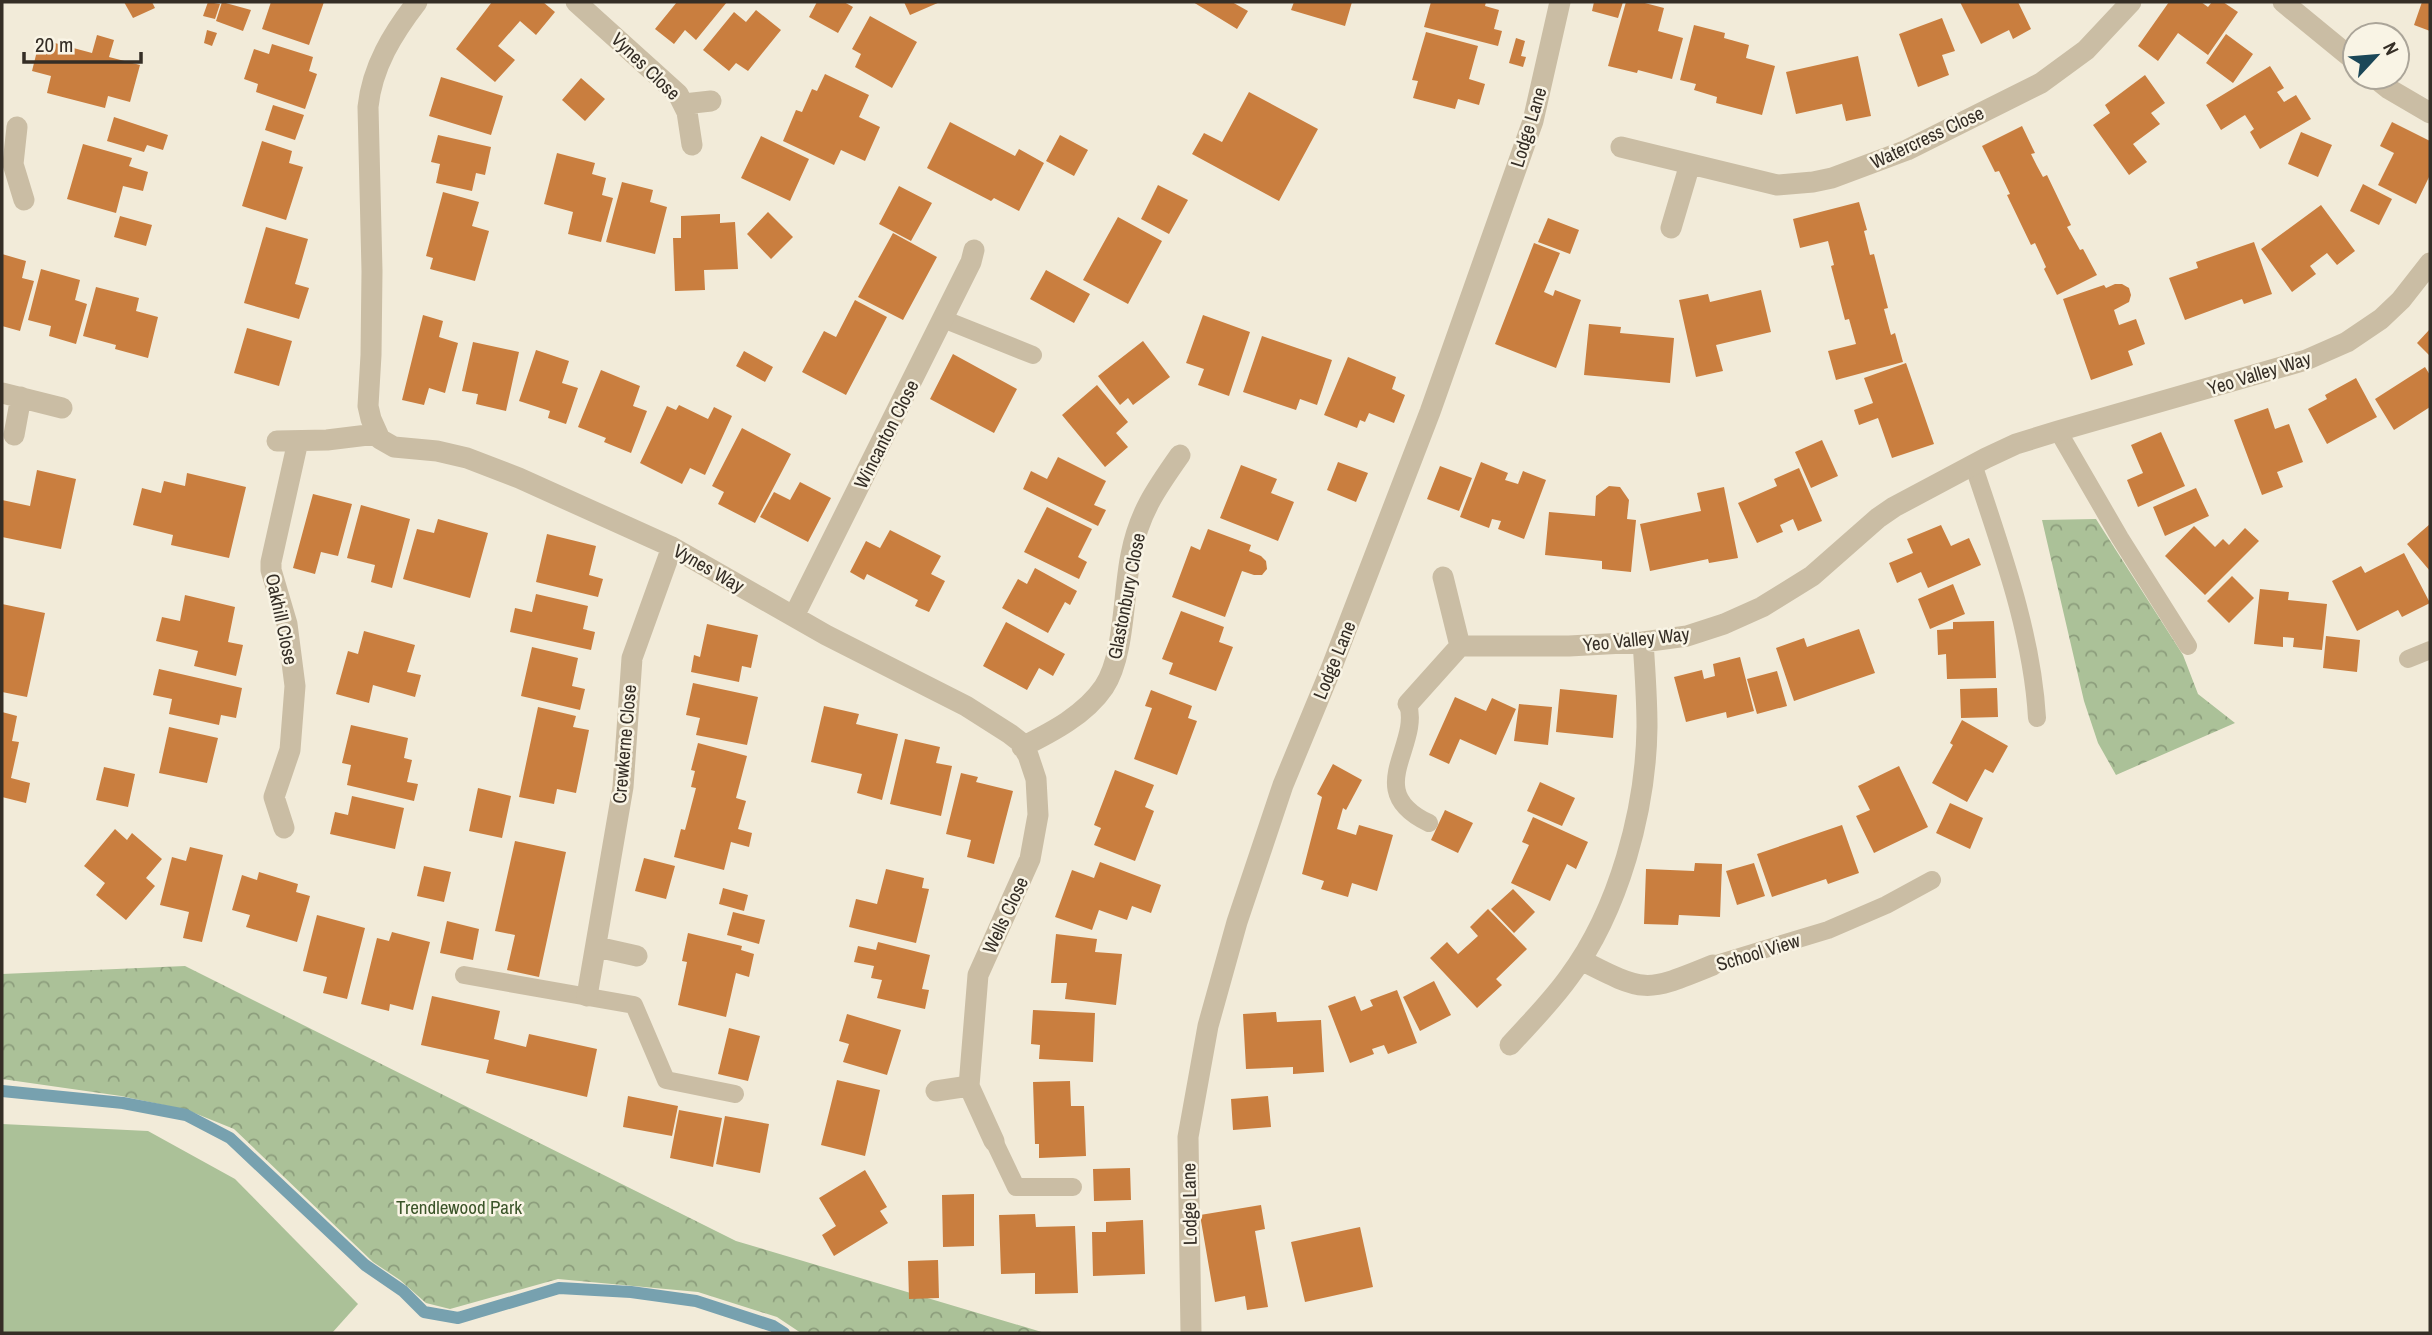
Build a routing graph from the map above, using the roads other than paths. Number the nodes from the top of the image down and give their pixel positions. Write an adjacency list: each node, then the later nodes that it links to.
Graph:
1 (417, 2): 25 (street)
2 (576, 2): 9 (street, Vynes Close)
3 (1560, 2): 55 (street, Lodge Lane)
4 (2131, 2): 14 (street, Watercress Close)
5 (2283, 2): 6 (street)
6 (2341, 50)
7 (2394, 91): 10 (street)
8 (711, 101): 9 (street, Vynes Close)
9 (684, 104): 12 (street, Vynes Close)
10 (2430, 113)
11 (17, 127): 15 (street)
12 (692, 145)
13 (1621, 147): 14 (street, Watercress Close)
14 (1690, 164): 17 (street)
15 (7, 166): 16 (street)
16 (24, 200)
17 (1671, 228)
18 (974, 250): 20 (street, Wincanton Close)
19 (2430, 263): 24 (street, Yeo Valley Way)
20 (943, 319): 21 (lane); 31 (street, Wincanton Close)
21 (1033, 355)
22 (11, 395): 23 (street); 26 (street)
23 (62, 408)
24 (2058, 431): 28 (street, Yeo Valley Way); 34 (lane)
25 (376, 433): 29 (street, Vynes Way); 41 (street, Oakhill Close)
26 (14, 435)
27 (1180, 455): 39 (street, Glastonbury Close)
28 (1973, 464): 32 (street, Yeo Valley Way); 38 (lane)
29 (673, 547): 31 (street, Vynes Way); 43 (street, Crewkerne Close)
30 (1443, 578): 33 (street)
31 (794, 616): 39 (street, Vynes Way)
32 (1643, 642): 33 (street, Yeo Valley Way); 45 (street)
33 (1460, 646): 37 (street)
34 (2188, 646)
35 (2430, 650): 36 (lane)
36 (2408, 659)
37 (1408, 704): 40 (lane)
38 (2037, 718)
39 (1022, 747): 50 (street, Wells Close)
40 (1429, 823)
41 (284, 828)
42 (1932, 880): 46 (lane, School View)
43 (597, 947): 44 (street); 48 (street, Crewkerne Close)
44 (637, 956)
45 (1581, 960): 46 (street, School View); 49 (street)
46 (1713, 965)
47 (464, 975): 48 (lane)
48 (587, 996): 52 (lane)
49 (1510, 1045)
50 (969, 1086): 51 (street); 53 (street, Wells Close)
51 (936, 1091)
52 (735, 1094)
53 (994, 1140): 54 (lane)
54 (1073, 1187)
55 (1191, 1333)

